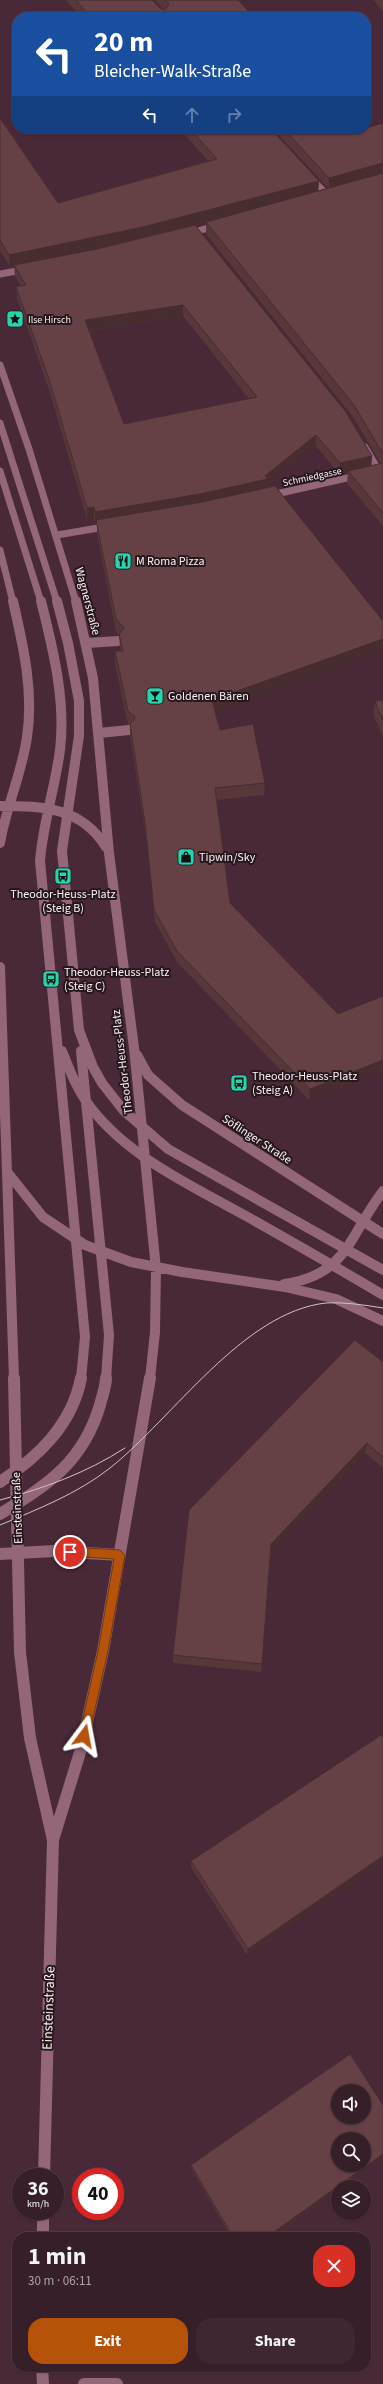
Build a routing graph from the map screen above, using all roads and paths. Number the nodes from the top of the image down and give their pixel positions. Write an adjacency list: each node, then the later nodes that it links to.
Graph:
1 (302, 168): 3 (street)
2 (334, 193): 3 (street)
3 (327, 195): 4 (street)
4 (319, 197)
5 (227, 223): 6 (street)
6 (181, 235)
7 (37, 268): 8 (street)
8 (0, 274)
9 (0, 365): 16 (street, Wagnerstraße)
10 (0, 423): 24 (street)
11 (360, 439): 12 (street)
12 (381, 471): 14 (street, Schmiedgasse)
13 (0, 472): 23 (street)
14 (255, 498)
15 (118, 525): 16 (street)
16 (57, 535): 19 (street, Wagnerstraße)
17 (0, 550): 22 (street)
18 (118, 641): 19 (street)
19 (87, 644): 21 (street, Wagnerstraße)
20 (129, 730): 21 (street)
21 (99, 733): 26 (street, Wagnerstraße)
22 (4, 806): 23 (street); 25 (street)
23 (47, 808): 24 (street); 29 (street)
24 (66, 813): 26 (street); 30 (street)
25 (0, 843)
26 (109, 853): 31 (street, Theodor-Heuss-Platz)
27 (0, 967): 28 (street)
28 (1, 990): 35 (street)
29 (55, 1022): 32 (street); 39 (street)
30 (80, 1030): 32 (street); 33 (street)
31 (134, 1048): 33 (street, Theodor-Heuss-Platz); 37 (street, Söflinger Straße)
32 (86, 1101): 34 (street); 41 (street)
33 (142, 1130): 34 (street, Theodor-Heuss-Platz); 40 (street)
34 (146, 1158): 42 (street); 43 (street, Theodor-Heuss-Platz)
35 (5, 1166): 39 (street); 48 (street, Einsteinstraße)
36 (383, 1190): 37 (street)
37 (363, 1221): 38 (street, Söflinger Straße); 40 (street)
38 (383, 1234)
39 (76, 1240): 41 (street); 48 (street)
40 (347, 1250): 42 (street); 44 (street)
41 (101, 1252): 43 (street); 50 (street)
42 (333, 1266): 45 (street); 46 (street)
43 (156, 1269): 45 (street); 54 (street, Einsteinstraße)
44 (383, 1270)
45 (276, 1284): 47 (street)
46 (383, 1295)
47 (381, 1318)
48 (16, 1473): 49 (street); 50 (street, Einsteinstraße)
49 (0, 1482)
50 (17, 1504): 51 (street); 52 (street, Einsteinstraße)
51 (0, 1514)
52 (19, 1552): 53 (street); 54 (street); 55 (street, Einsteinstraße)
53 (0, 1554)
54 (120, 1555): 55 (street, Einsteinstraße)
55 (53, 1840): 56 (street, Einsteinstraße)
56 (44, 2168)
57 (43, 2220): 58 (street)
58 (43, 2232)
59 (42, 2372): 60 (street)
60 (42, 2384)
61 (84, 2384): 62 (street)
62 (118, 2384)

